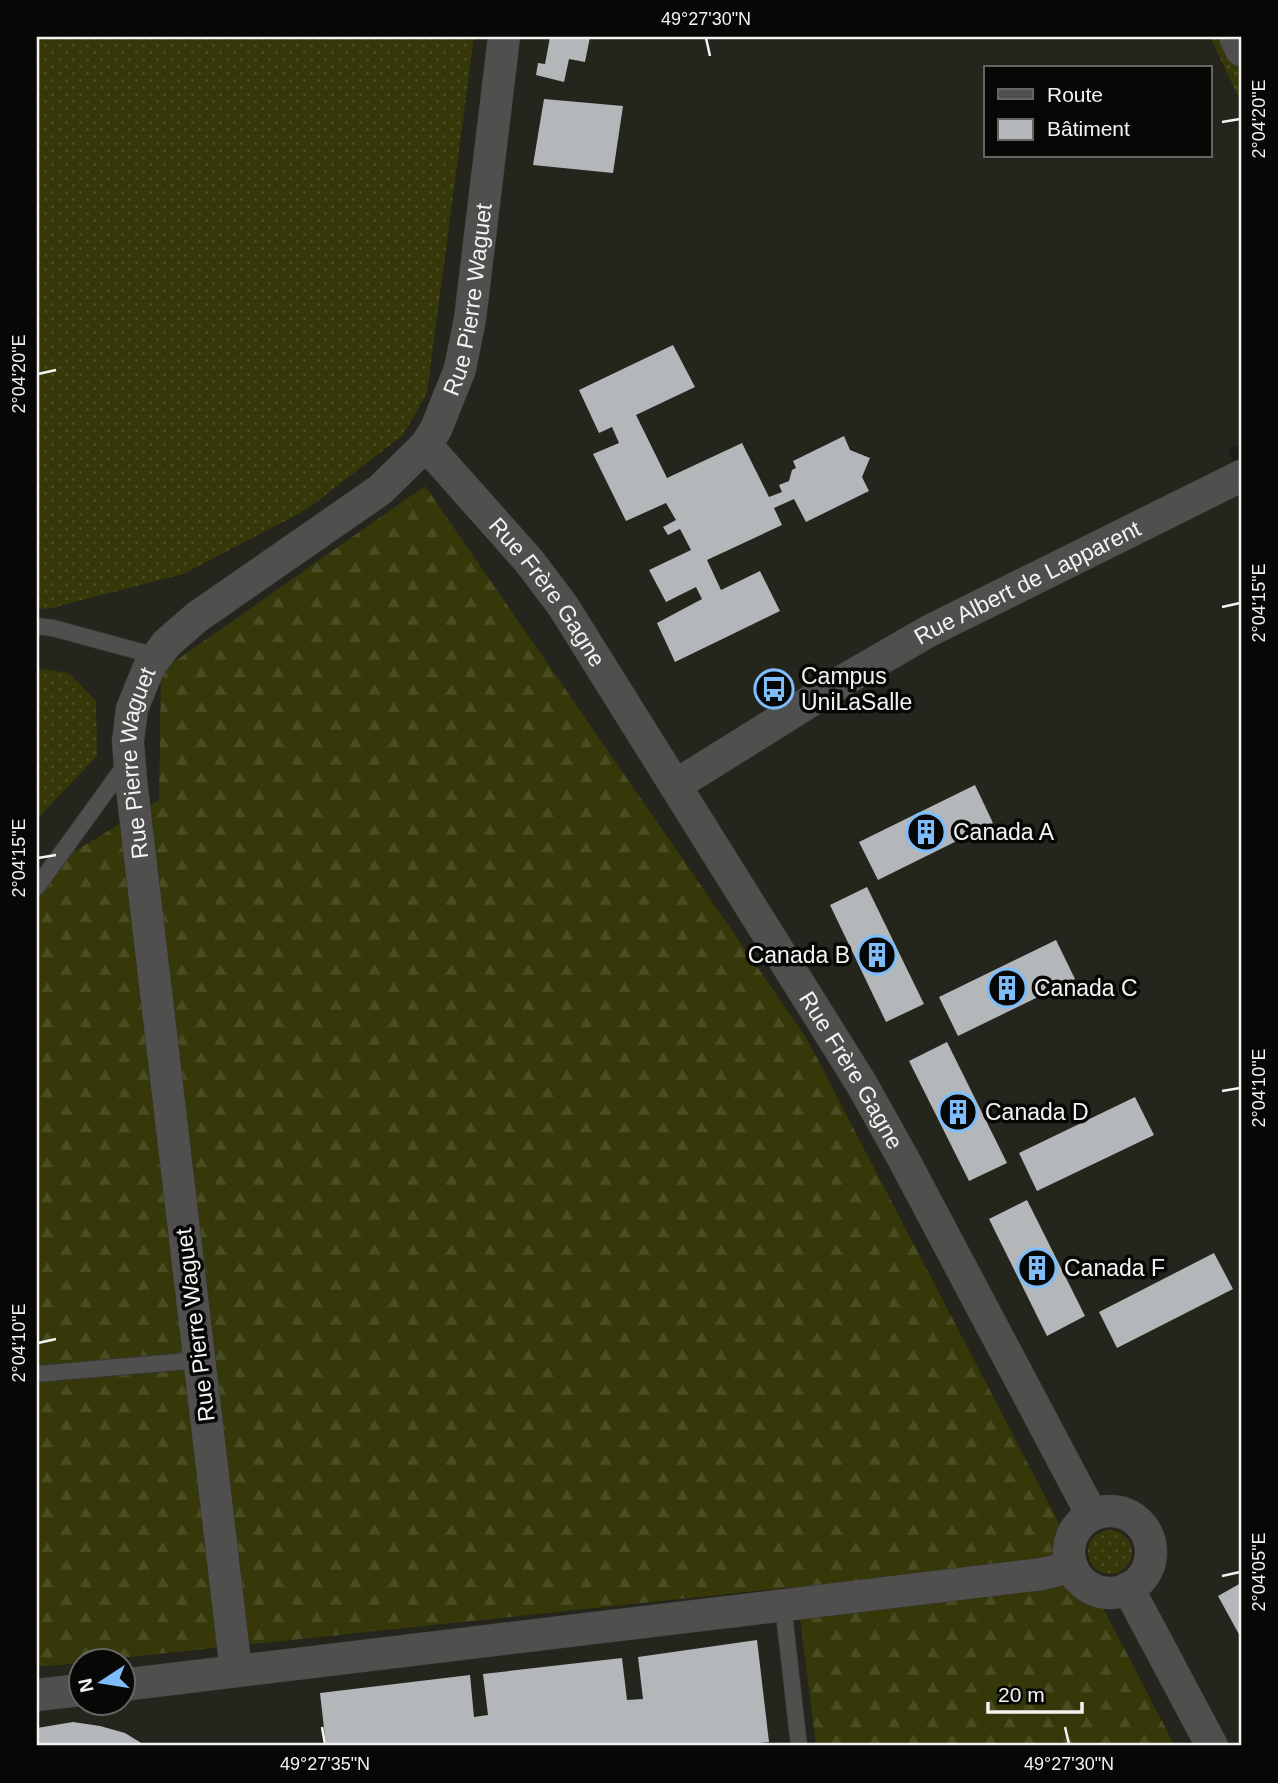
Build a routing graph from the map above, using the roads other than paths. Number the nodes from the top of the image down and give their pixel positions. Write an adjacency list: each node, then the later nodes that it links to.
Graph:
1 (504, 37): 4 (street, Rue Pierre Waguet)
2 (1235, 37): 3 (street)
3 (1241, 50)
4 (426, 445): 7 (street, Rue Pierre Waguet); 9 (street, Rue Frère Gagne)
5 (1241, 476): 9 (street, Rue Albert de Lapparent)
6 (37, 626): 7 (lane)
7 (156, 656): 8 (street, Rue Pierre Waguet)
8 (129, 759): 10 (lane); 11 (street, Rue Pierre Waguet)
9 (676, 785): 13 (street, Rue Frère Gagne)
10 (37, 887)
11 (199, 1360): 12 (lane); 17 (street, Rue Pierre Waguet)
12 (37, 1374)
13 (1092, 1515): 14 (street); 15 (street)
14 (1072, 1567): 15 (street); 16 (street)
15 (1128, 1588): 22 (street)
16 (783, 1605): 17 (street); 21 (lane)
17 (236, 1671): 18 (street)
18 (136, 1683)
19 (66, 1692): 20 (street)
20 (37, 1695)
21 (799, 1746)
22 (1212, 1746)

